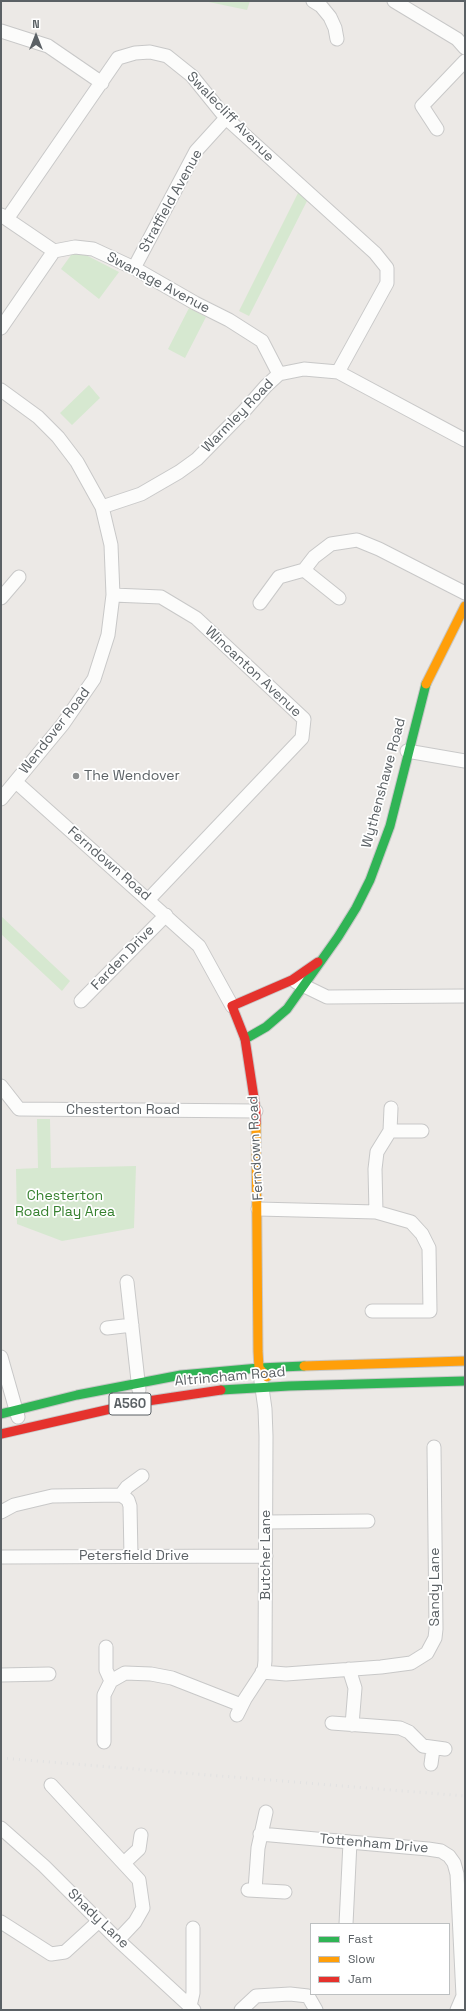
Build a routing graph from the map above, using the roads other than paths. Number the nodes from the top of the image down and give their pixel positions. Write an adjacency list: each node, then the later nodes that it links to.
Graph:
1 (320, 3): 4 (street)
2 (402, 3): 5 (street)
3 (1, 31): 7 (street)
4 (337, 39)
5 (465, 48)
6 (465, 61): 9 (street)
7 (102, 83): 8 (street, Swalecliff Avenue); 10 (street, Swalecliff Avenue)
8 (226, 118): 12 (street, Stratfield Avenue); 14 (street, Swalecliff Avenue)
9 (437, 129)
10 (4, 217): 11 (street)
11 (54, 251): 12 (street, Swanage Avenue); 13 (street)
12 (134, 268): 15 (street, Swanage Avenue)
13 (1, 328)
14 (338, 372): 15 (street, Warmley Road); 17 (street, Warmley Road)
15 (279, 374): 18 (street, Warmley Road)
16 (1, 390): 18 (street, Wendover Road)
17 (465, 440)
18 (102, 507): 22 (street, Wendover Road)
19 (304, 570): 21 (street); 24 (street); 25 (street)
20 (19, 577): 23 (street)
21 (465, 593)
22 (113, 595): 29 (street, Wendover Road); 31 (street, Wincanton Avenue)
23 (1, 598)
24 (339, 598)
25 (260, 603)
26 (465, 606): 27 (main road, Wythenshawe Road)
27 (407, 751): 28 (street); 33 (main road, Wythenshawe Road)
28 (465, 761)
29 (16, 782): 30 (street, Wendover Road); 31 (street, Ferndown Road)
30 (1, 799)
31 (149, 899): 32 (street, Ferndown Road)
32 (166, 915): 36 (street, Farden Drive); 37 (street, Ferndown Road)
33 (318, 962): 34 (main road, Wythenshawe Road); 34 (main road, Wythenshawe Road)
34 (297, 983): 35 (street); 37 (main road, Wythenshawe Road); 38 (main road, Wythenshawe Road)
35 (465, 996)
36 (81, 1001)
37 (232, 1006): 38 (main road, Ferndown Road)
38 (245, 1038): 41 (main road, Ferndown Road)
39 (1, 1086): 41 (street, Chesterton Road)
40 (391, 1108): 42 (street)
41 (256, 1110): 44 (main road, Ferndown Road)
42 (390, 1131): 43 (street); 45 (street)
43 (422, 1131)
44 (258, 1208): 45 (street); 52 (main road, Ferndown Road)
45 (376, 1212): 47 (street)
46 (127, 1282): 48 (street)
47 (372, 1311)
48 (132, 1325): 49 (street); 54 (street)
49 (107, 1328)
50 (1, 1357): 58 (street)
51 (465, 1361): 52 (main road, Altrincham Road / A560)
52 (259, 1368): 54 (main road, Altrincham Road / A560); 55 (main road); 56 (street, Butcher Lane)
53 (465, 1381): 55 (main road, Altrincham Road / A560)
54 (137, 1382): 57 (street); 58 (main road, Altrincham Road / A560)
55 (349, 1384): 56 (main road, Altrincham Road / A560)
56 (261, 1387): 57 (main road, Altrincham Road / A560); 67 (street, Butcher Lane)
57 (141, 1402): 60 (main road, Altrincham Road / A560)
58 (16, 1410): 59 (main road, Altrincham Road / A560); 60 (street)
59 (1, 1414)
60 (22, 1429): 61 (main road, Altrincham Road / A560)
61 (1, 1434)
62 (434, 1446): 72 (street, Sandy Lane)
63 (142, 1476): 64 (street)
64 (121, 1495): 65 (street); 68 (street)
65 (1, 1512)
66 (368, 1521): 67 (street)
67 (267, 1522): 69 (street, Butcher Lane)
68 (131, 1556): 69 (street, Petersfield Drive); 70 (street, Petersfield Drive)
69 (266, 1556): 73 (street, Butcher Lane)
70 (1, 1557)
71 (106, 1647): 76 (street)
72 (349, 1669): 73 (street, Sandy Lane); 78 (street)
73 (262, 1672): 76 (street, Butcher Lane)
74 (50, 1674): 75 (street)
75 (1, 1675)
76 (111, 1681): 79 (street)
77 (332, 1723): 78 (street)
78 (352, 1725): 80 (street)
79 (103, 1742)
80 (431, 1764)
81 (51, 1785): 87 (street)
82 (266, 1812): 84 (street)
83 (1, 1828): 89 (street, Shady Lane)
84 (260, 1834): 86 (street, Tottenham Drive); 88 (street)
85 (140, 1835): 87 (street)
86 (350, 1842): 91 (street); 98 (street, Tottenham Drive)
87 (124, 1863): 93 (street)
88 (285, 1892)
89 (98, 1921): 90 (street); 93 (street, Shady Lane)
90 (1, 1922)
91 (346, 1923)
92 (193, 1928): 95 (street)
93 (118, 1940): 95 (street, Shady Lane)
94 (309, 1994): 96 (street); 97 (street)
95 (192, 2008)
96 (241, 2010)
97 (316, 2010)
98 (457, 2010)

